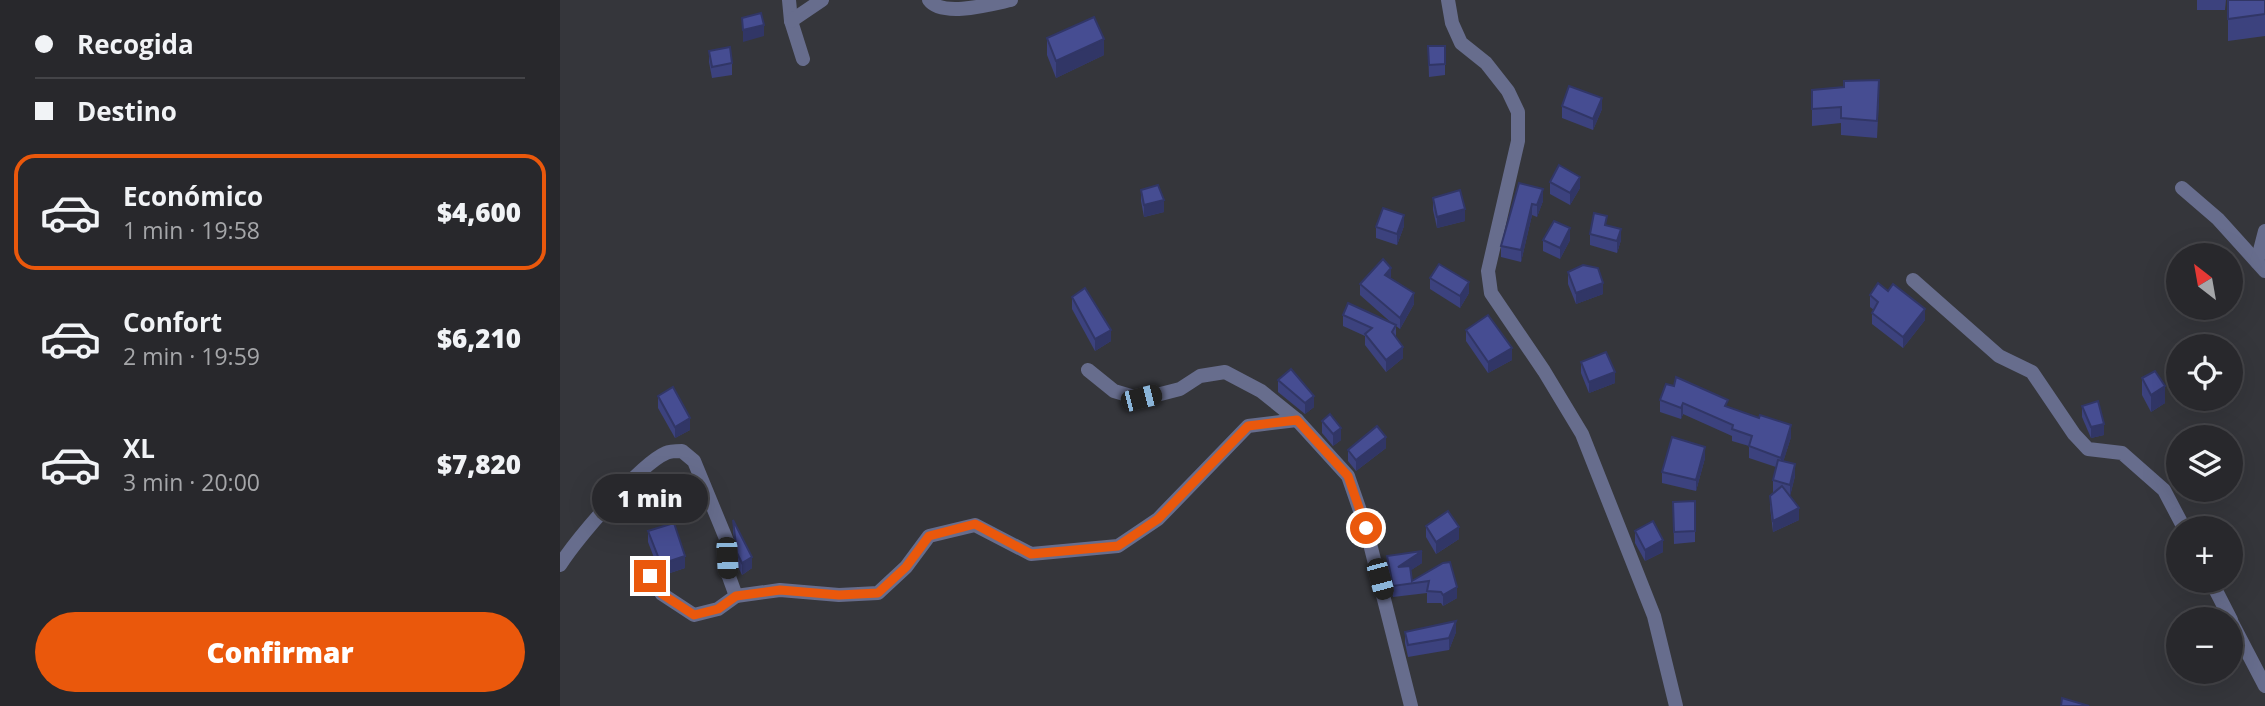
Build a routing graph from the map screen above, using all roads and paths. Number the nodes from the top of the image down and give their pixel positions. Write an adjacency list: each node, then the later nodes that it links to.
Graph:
1 (789, 0): 6 (street)
2 (821, 0): 6 (street)
3 (929, 0): 4 (street)
4 (1012, 0)
5 (1448, 0): 21 (street)
6 (791, 21): 7 (street)
7 (803, 59)
8 (2182, 188): 10 (street)
9 (2265, 230): 10 (street)
10 (2261, 267)
11 (1913, 280): 14 (street)
12 (1088, 370): 13 (street)
13 (1297, 420): 17 (street); 20 (street)
14 (2178, 516)
15 (560, 565): 17 (street)
16 (650, 576): 17 (street)
17 (736, 596)
18 (2243, 643): 19 (street)
19 (2265, 686)
20 (1411, 706)
21 (1676, 706)

